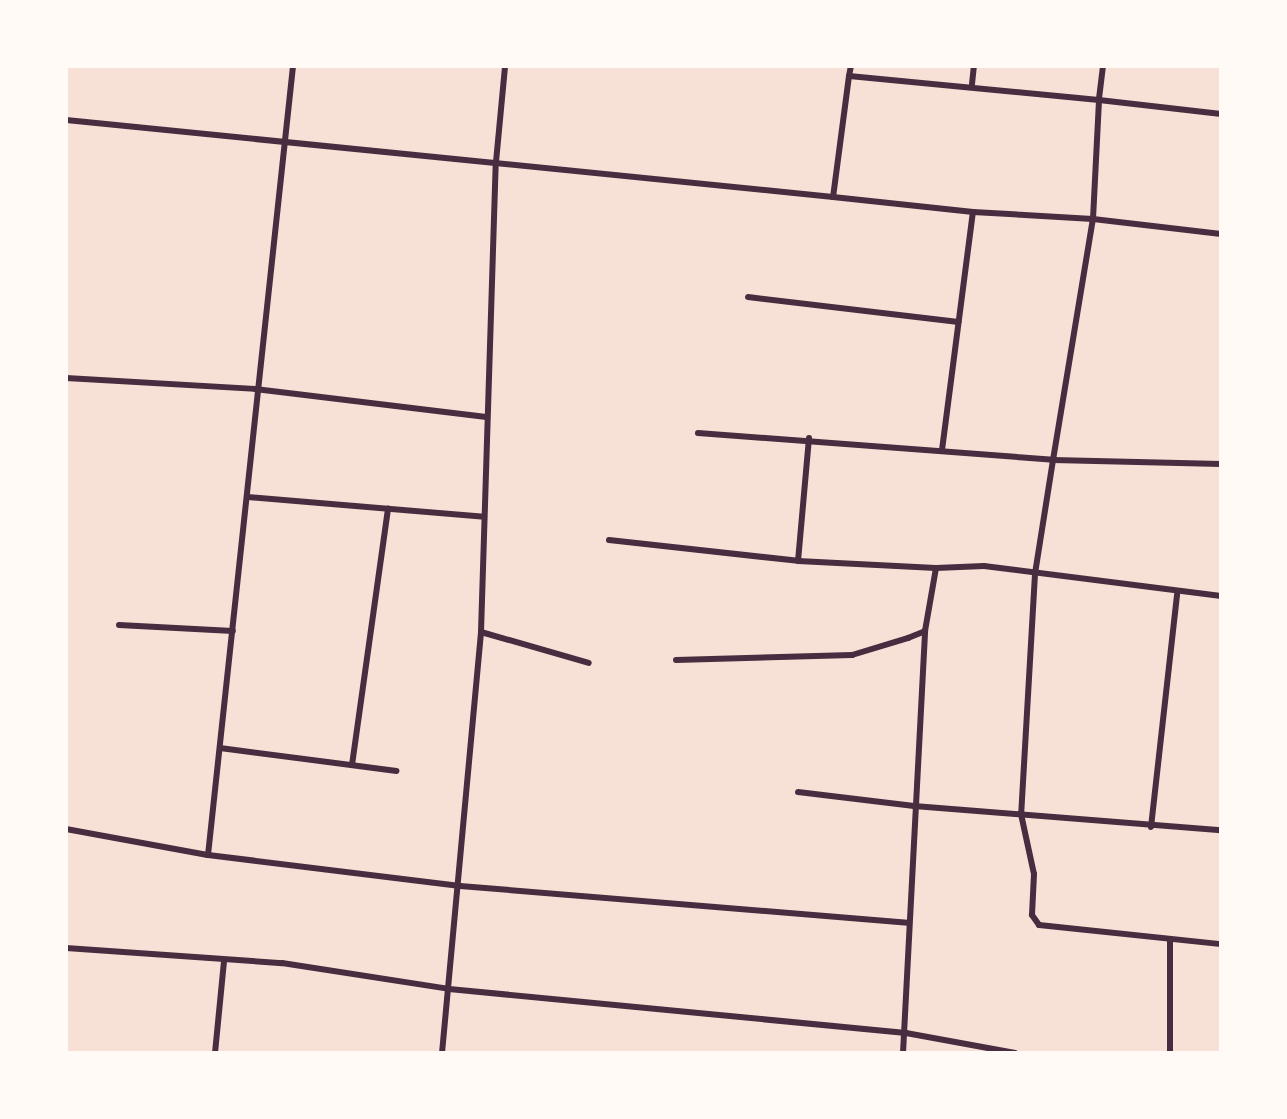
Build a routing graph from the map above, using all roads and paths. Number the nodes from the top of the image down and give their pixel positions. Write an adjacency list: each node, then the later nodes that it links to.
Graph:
1 (293, 66): 11 (street)
2 (505, 66): 12 (street)
3 (850, 66): 6 (street)
4 (974, 66): 7 (street)
5 (1102, 66): 8 (street)
6 (849, 76): 7 (street); 13 (street)
7 (972, 84): 8 (street)
8 (1098, 100): 9 (street); 15 (street)
9 (1221, 114)
10 (66, 120): 11 (street)
11 (288, 144): 12 (street); 20 (street)
12 (496, 162): 13 (street); 21 (street)
13 (833, 197): 14 (street)
14 (973, 212): 15 (street); 18 (street)
15 (1093, 219): 16 (street); 25 (street)
16 (1221, 234)
17 (748, 297): 18 (street)
18 (959, 322): 24 (street)
19 (66, 378): 20 (street)
20 (255, 389): 21 (street); 27 (street)
21 (486, 417): 29 (street)
22 (698, 433): 23 (street)
23 (809, 438): 24 (street); 31 (street)
24 (942, 450): 25 (street)
25 (1053, 460): 26 (street); 33 (street)
26 (1221, 464)
27 (248, 497): 28 (street); 37 (street)
28 (388, 509): 29 (street); 43 (street)
29 (484, 517): 39 (street)
30 (609, 540): 31 (street)
31 (798, 561): 32 (street)
32 (936, 568): 33 (street); 38 (street)
33 (1035, 574): 34 (street); 47 (street)
34 (1177, 594): 35 (street); 48 (street)
35 (1221, 596)
36 (119, 625): 37 (street)
37 (233, 631): 42 (street)
38 (926, 631): 40 (street); 46 (street)
39 (481, 632): 41 (street); 52 (street)
40 (676, 660)
41 (589, 663)
42 (220, 748): 43 (street); 51 (street)
43 (352, 765): 44 (street)
44 (397, 771)
45 (798, 792): 46 (street)
46 (914, 806): 47 (street); 53 (street)
47 (1021, 814): 48 (street); 54 (street)
48 (1150, 827): 50 (street)
49 (66, 830): 51 (street)
50 (1221, 830)
51 (208, 855): 52 (street)
52 (459, 886): 53 (street); 58 (street)
53 (907, 923): 59 (street)
54 (1170, 942): 55 (street); 64 (street)
55 (1221, 944)
56 (66, 948): 57 (street)
57 (224, 962): 58 (street); 60 (street)
58 (449, 989): 59 (street); 61 (street)
59 (906, 1033): 62 (street); 63 (street)
60 (215, 1053)
61 (442, 1053)
62 (903, 1053)
63 (1015, 1053)
64 (1170, 1053)

